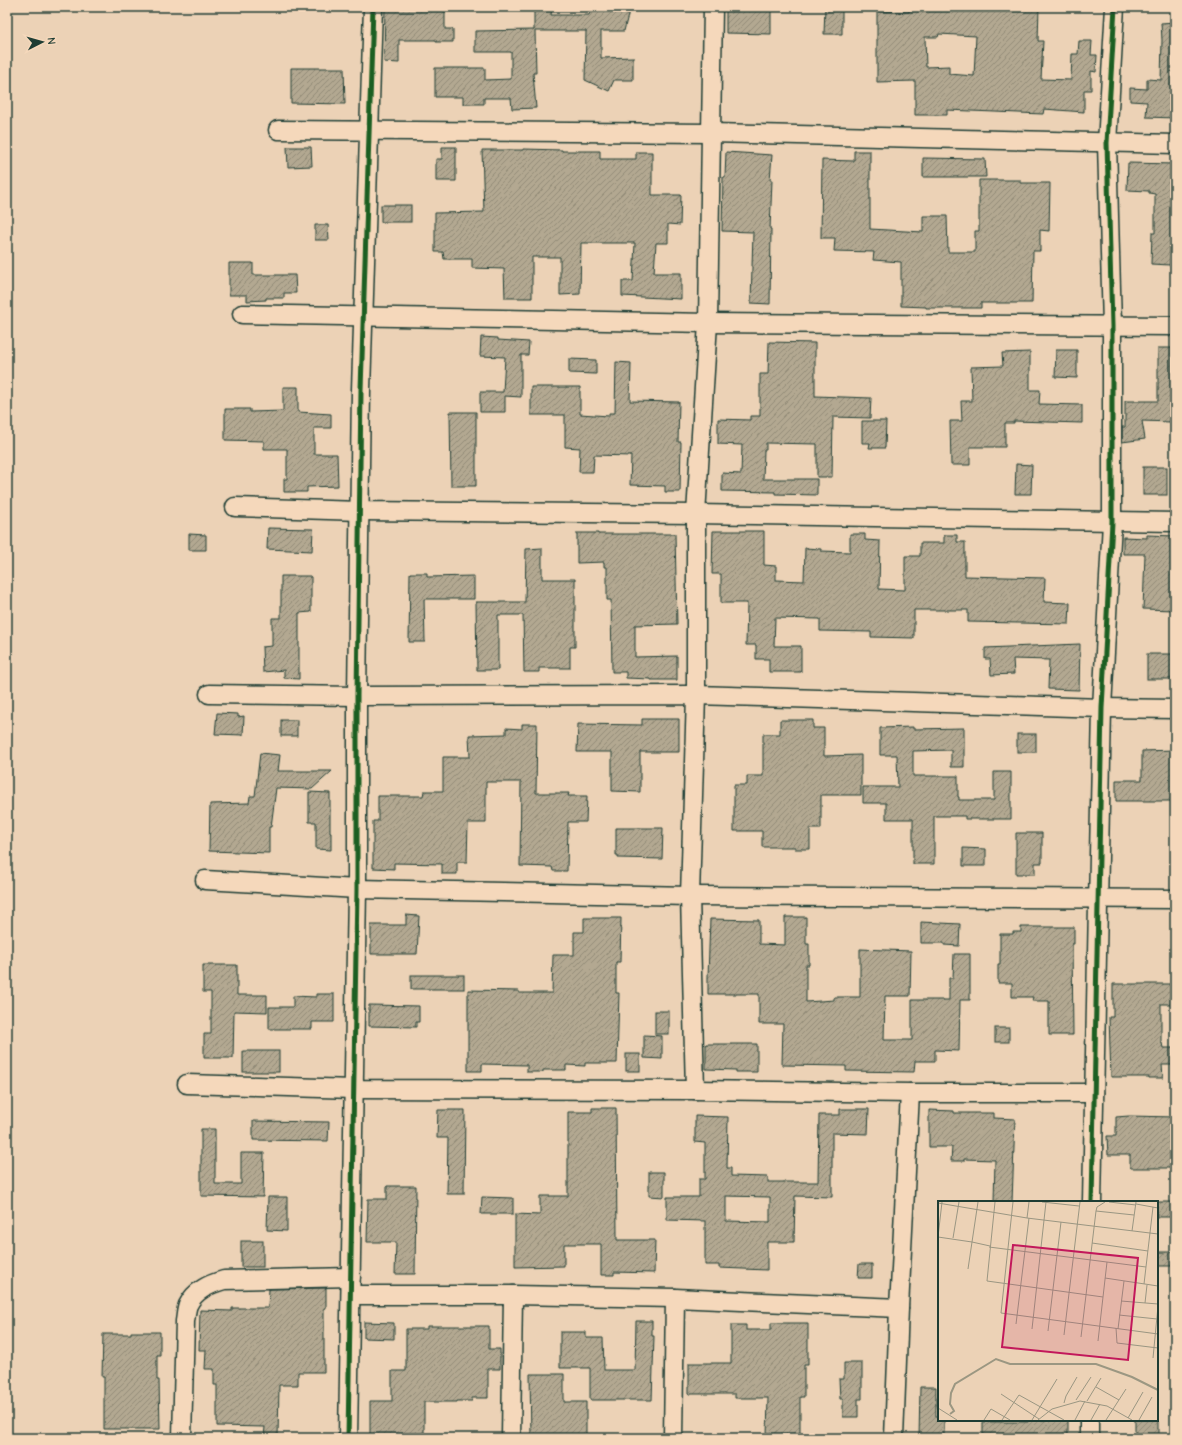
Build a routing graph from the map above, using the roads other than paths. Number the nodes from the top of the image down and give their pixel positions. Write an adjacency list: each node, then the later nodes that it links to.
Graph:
1 (373, 7): 5 (street)
2 (713, 7): 6 (street)
3 (1115, 7): 7 (street)
4 (278, 130): 5 (street)
5 (370, 131): 6 (street); 10 (street)
6 (711, 133): 7 (street); 11 (street)
7 (1107, 143): 8 (street); 12 (street)
8 (1175, 144)
9 (242, 314): 10 (street)
10 (364, 316): 11 (street); 15 (street)
11 (708, 323): 12 (street); 16 (street)
12 (1112, 326): 13 (street); 17 (street)
13 (1175, 326)
14 (235, 507): 15 (street)
15 (360, 511): 16 (street); 21 (street)
16 (696, 514): 17 (street); 20 (street)
17 (1112, 522): 18 (street); 22 (street)
18 (1175, 522)
19 (209, 694): 21 (street)
20 (696, 695): 21 (street); 22 (street); 26 (street)
21 (357, 696): 25 (street)
22 (1102, 708): 23 (street); 27 (street)
23 (1175, 709)
24 (205, 880): 25 (street)
25 (357, 889): 26 (street); 30 (street)
26 (690, 896): 27 (street); 31 (street)
27 (1099, 899): 28 (street); 33 (street)
28 (1175, 899)
29 (187, 1084): 30 (street)
30 (353, 1090): 31 (street); 35 (street)
31 (695, 1090): 32 (street)
32 (910, 1093): 33 (street); 38 (street)
33 (1094, 1093): 34 (street)
34 (1092, 1201)
35 (351, 1286): 36 (street); 40 (street); 41 (street)
36 (513, 1295): 37 (street); 42 (street)
37 (675, 1298): 38 (street); 43 (street)
38 (899, 1308): 44 (street)
39 (1089, 1421): 45 (street)
40 (182, 1438)
41 (348, 1438)
42 (511, 1438)
43 (673, 1438)
44 (894, 1438)
45 (1089, 1438)

